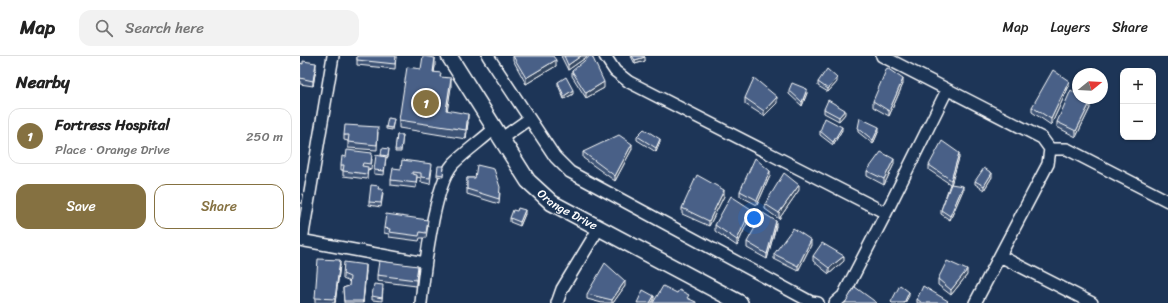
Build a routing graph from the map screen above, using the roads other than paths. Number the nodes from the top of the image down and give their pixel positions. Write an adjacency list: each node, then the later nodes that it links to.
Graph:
1 (333, 56): 13 (street)
2 (449, 56): 8 (street, Orange Drive)
3 (488, 56): 7 (street)
4 (605, 56): 11 (street)
5 (882, 56): 6 (street)
6 (947, 90): 9 (street); 11 (street)
7 (530, 119): 8 (street); 19 (street)
8 (499, 133): 12 (street, Orange Drive); 15 (street)
9 (1050, 149): 10 (street); 14 (street)
10 (1168, 201)
11 (886, 213): 20 (street)
12 (599, 228): 17 (street); 18 (street, Orange Drive)
13 (301, 240): 15 (street)
14 (1000, 256): 21 (street); 22 (street)
15 (425, 264): 16 (street)
16 (421, 303)
17 (557, 303)
18 (740, 303)
19 (818, 303)
20 (835, 303)
21 (975, 303)
22 (1092, 303)

